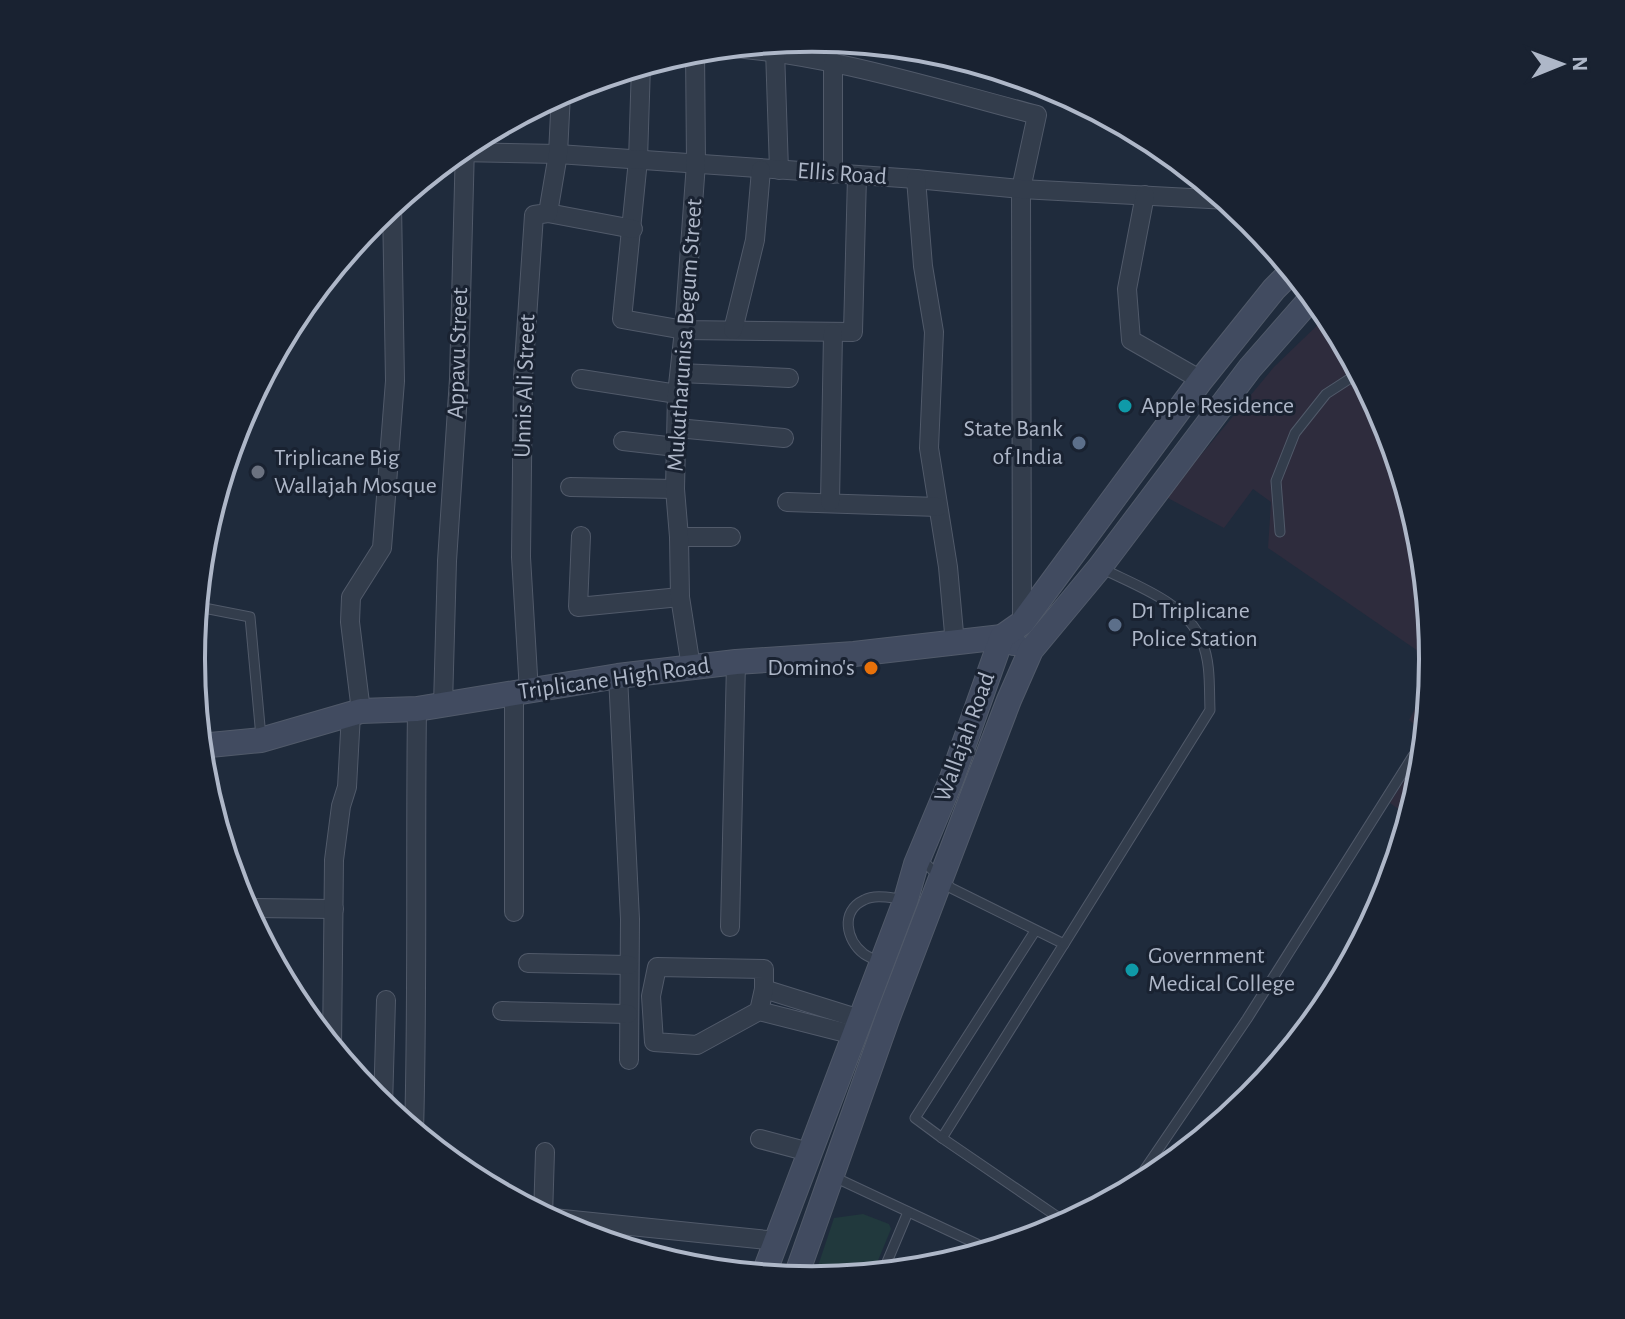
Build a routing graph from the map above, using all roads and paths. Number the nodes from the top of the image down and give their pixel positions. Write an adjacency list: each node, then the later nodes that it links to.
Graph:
1 (775, 53): 12 (street)
2 (788, 53): 3 (street)
3 (833, 62): 13 (street); 16 (street)
4 (695, 64): 10 (street, Mukutharunisa Begum Street)
5 (641, 77): 9 (street)
6 (560, 107): 8 (street, Unnis Ali Street)
7 (480, 151): 8 (street, Ellis Road)
8 (558, 154): 9 (street, Ellis Road); 19 (street, Unnis Ali Street)
9 (638, 160): 10 (street, Ellis Road); 21 (street)
10 (696, 163): 12 (street, Ellis Road); 26 (street, Mukutharunisa Begum Street)
11 (461, 165): 57 (street, Appavu Street)
12 (770, 170): 13 (street, Ellis Road); 27 (street)
13 (833, 174): 14 (street, Ellis Road)
14 (857, 176): 15 (street, Ellis Road); 28 (street)
15 (916, 179): 16 (street, Ellis Road); 42 (street)
16 (1021, 189): 17 (street, Ellis Road); 50 (street)
17 (1145, 195): 18 (street, Ellis Road); 33 (street)
18 (1208, 199)
19 (548, 213): 21 (street); 56 (street, Unnis Ali Street)
20 (392, 221): 59 (street)
21 (633, 229): 26 (street)
22 (1280, 272): 24 (lane)
23 (1285, 278): 24 (main road, Wallajah Road)
24 (1274, 289): 33 (main road, Wallajah Road)
25 (1305, 305): 47 (main road, Wallajah Road)
26 (684, 330): 27 (street); 29 (street, Mukutharunisa Begum Street)
27 (733, 330): 28 (street)
28 (833, 333): 41 (street)
29 (680, 373): 30 (street); 34 (street, Mukutharunisa Begum Street)
30 (789, 378)
31 (1350, 378): 43 (lane)
32 (581, 379): 34 (street)
33 (1201, 380): 50 (main road, Wallajah Road)
34 (677, 394): 35 (street, Mukutharunisa Begum Street)
35 (677, 438): 36 (street); 37 (street); 39 (street, Mukutharunisa Begum Street)
36 (784, 438)
37 (623, 441)
38 (570, 487): 39 (street)
39 (675, 489): 45 (street, Mukutharunisa Begum Street)
40 (787, 502): 41 (street)
41 (830, 502): 42 (street)
42 (938, 507): 51 (street)
43 (1280, 532)
44 (581, 536): 48 (street)
45 (679, 537): 46 (street); 48 (street, Mukutharunisa Begum Street)
46 (731, 537)
47 (1100, 567): 52 (main road, Wallajah Road); 71 (lane)
48 (680, 597): 54 (street, Mukutharunisa Begum Street)
49 (207, 609): 60 (lane)
50 (1012, 630): 51 (main road, Triplicane High Road); 52 (main road); 63 (main road, Wallajah Road)
51 (955, 644): 53 (main road, Triplicane High Road)
52 (1031, 650): 64 (main road, Wallajah Road)
53 (736, 662): 54 (main road, Triplicane High Road); 69 (street)
54 (691, 667): 55 (main road, Triplicane High Road)
55 (618, 676): 56 (main road, Triplicane High Road); 74 (street)
56 (521, 692): 57 (main road, Triplicane High Road); 68 (street)
57 (443, 705): 58 (main road, Triplicane High Road)
58 (417, 709): 59 (main road, Triplicane High Road); 84 (street)
59 (356, 712): 60 (main road, Triplicane High Road); 66 (street)
60 (261, 740): 61 (main road, Triplicane High Road)
61 (211, 745)
62 (1412, 758): 89 (lane)
63 (919, 857): 64 (lane); 65 (main road, Wallajah Road)
64 (941, 875): 70 (lane); 90 (main road, Wallajah Road)
65 (906, 899): 73 (main road, Wallajah Road); 73 (lane)
66 (334, 909): 67 (street); 81 (street)
67 (259, 910)
68 (514, 912)
69 (730, 927)
70 (1035, 931): 71 (lane); 85 (lane)
71 (1064, 944): 85 (lane)
72 (528, 963): 74 (street)
73 (881, 964): 80 (main road, Wallajah Road)
74 (629, 965): 79 (street)
75 (764, 989): 78 (street); 78 (street); 80 (street)
76 (386, 1000): 83 (street)
77 (502, 1011): 79 (street)
78 (759, 1011): 80 (street)
79 (628, 1014): 82 (street)
80 (857, 1027): 88 (main road, Wallajah Road)
81 (332, 1031)
82 (629, 1060)
83 (383, 1089)
84 (414, 1118)
85 (942, 1138): 93 (lane)
86 (760, 1139): 88 (street)
87 (545, 1152): 91 (street)
88 (809, 1152): 95 (main road, Wallajah Road)
89 (1146, 1167)
90 (832, 1175): 92 (lane); 99 (main road, Wallajah Road)
91 (543, 1204)
92 (908, 1212): 96 (lane); 97 (lane)
93 (1056, 1216)
94 (606, 1231): 95 (street)
95 (777, 1241): 98 (main road, Wallajah Road)
96 (977, 1244)
97 (887, 1263)
98 (767, 1265)
99 (799, 1267)

